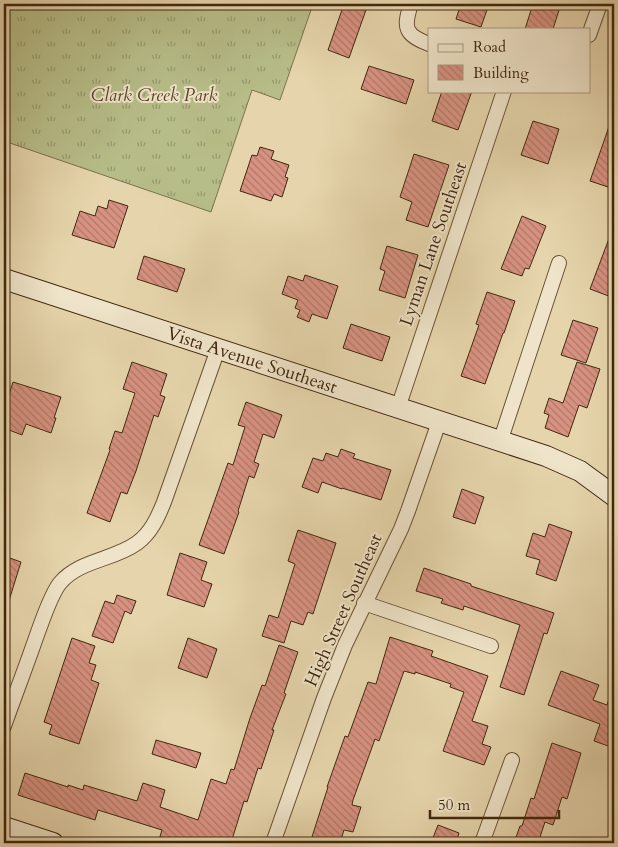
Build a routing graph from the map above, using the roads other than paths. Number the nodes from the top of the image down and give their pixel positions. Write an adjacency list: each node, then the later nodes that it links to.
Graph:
1 (411, 4): 4 (street)
2 (600, 4): 3 (street)
3 (590, 33)
4 (428, 44)
5 (504, 92): 9 (street, Lyman Lane Southeast)
6 (559, 263): 11 (street)
7 (4, 279): 8 (main road, Vista Avenue Southeast)
8 (218, 349): 9 (main road, Vista Avenue Southeast); 15 (street)
9 (398, 408): 10 (main road, Vista Avenue Southeast)
10 (439, 422): 11 (main road, Vista Avenue Southeast); 13 (street, High Street Southeast)
11 (500, 442): 12 (main road, Vista Avenue Southeast)
12 (614, 496)
13 (364, 603): 14 (street); 19 (street, High Street Southeast)
14 (491, 646)
15 (4, 726)
16 (512, 760): 20 (street)
17 (4, 827): 18 (main road)
18 (53, 843)
19 (273, 843)
20 (482, 843)

